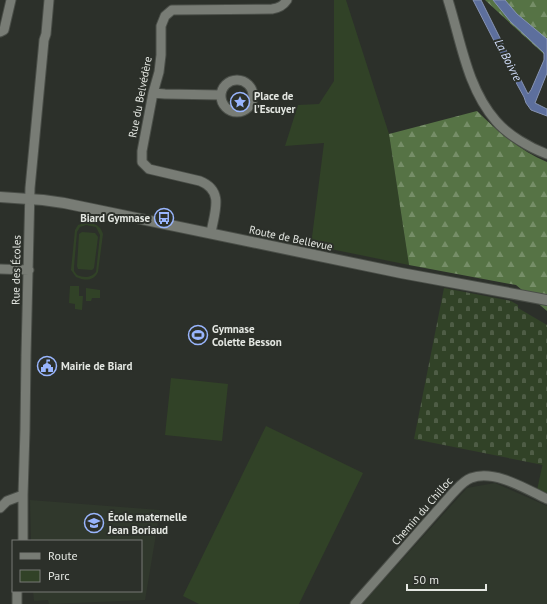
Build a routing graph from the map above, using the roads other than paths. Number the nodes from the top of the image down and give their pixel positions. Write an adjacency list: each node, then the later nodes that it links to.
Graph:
1 (10, 0): 5 (street)
2 (49, 0): 10 (street, Rue des Écoles)
3 (287, 0): 6 (street, Rue du Belvédère)
4 (448, 0): 8 (street)
5 (0, 32)
6 (153, 93): 7 (street); 11 (street, Rue du Belvédère)
7 (221, 95)
8 (547, 154)
9 (0, 197): 10 (street, Route de Bellevue)
10 (30, 199): 11 (street, Route de Bellevue); 13 (street, Rue des Écoles)
11 (211, 233): 14 (street, Route de Bellevue)
12 (0, 269): 13 (street)
13 (28, 270): 15 (street, Rue des Écoles)
14 (547, 300)
15 (23, 495): 17 (street); 18 (street, Rue des Écoles)
16 (547, 499): 21 (street, Chemin du Chilloc)
17 (0, 508)
18 (23, 540)
19 (17, 592): 20 (street)
20 (17, 604)
21 (355, 604)

